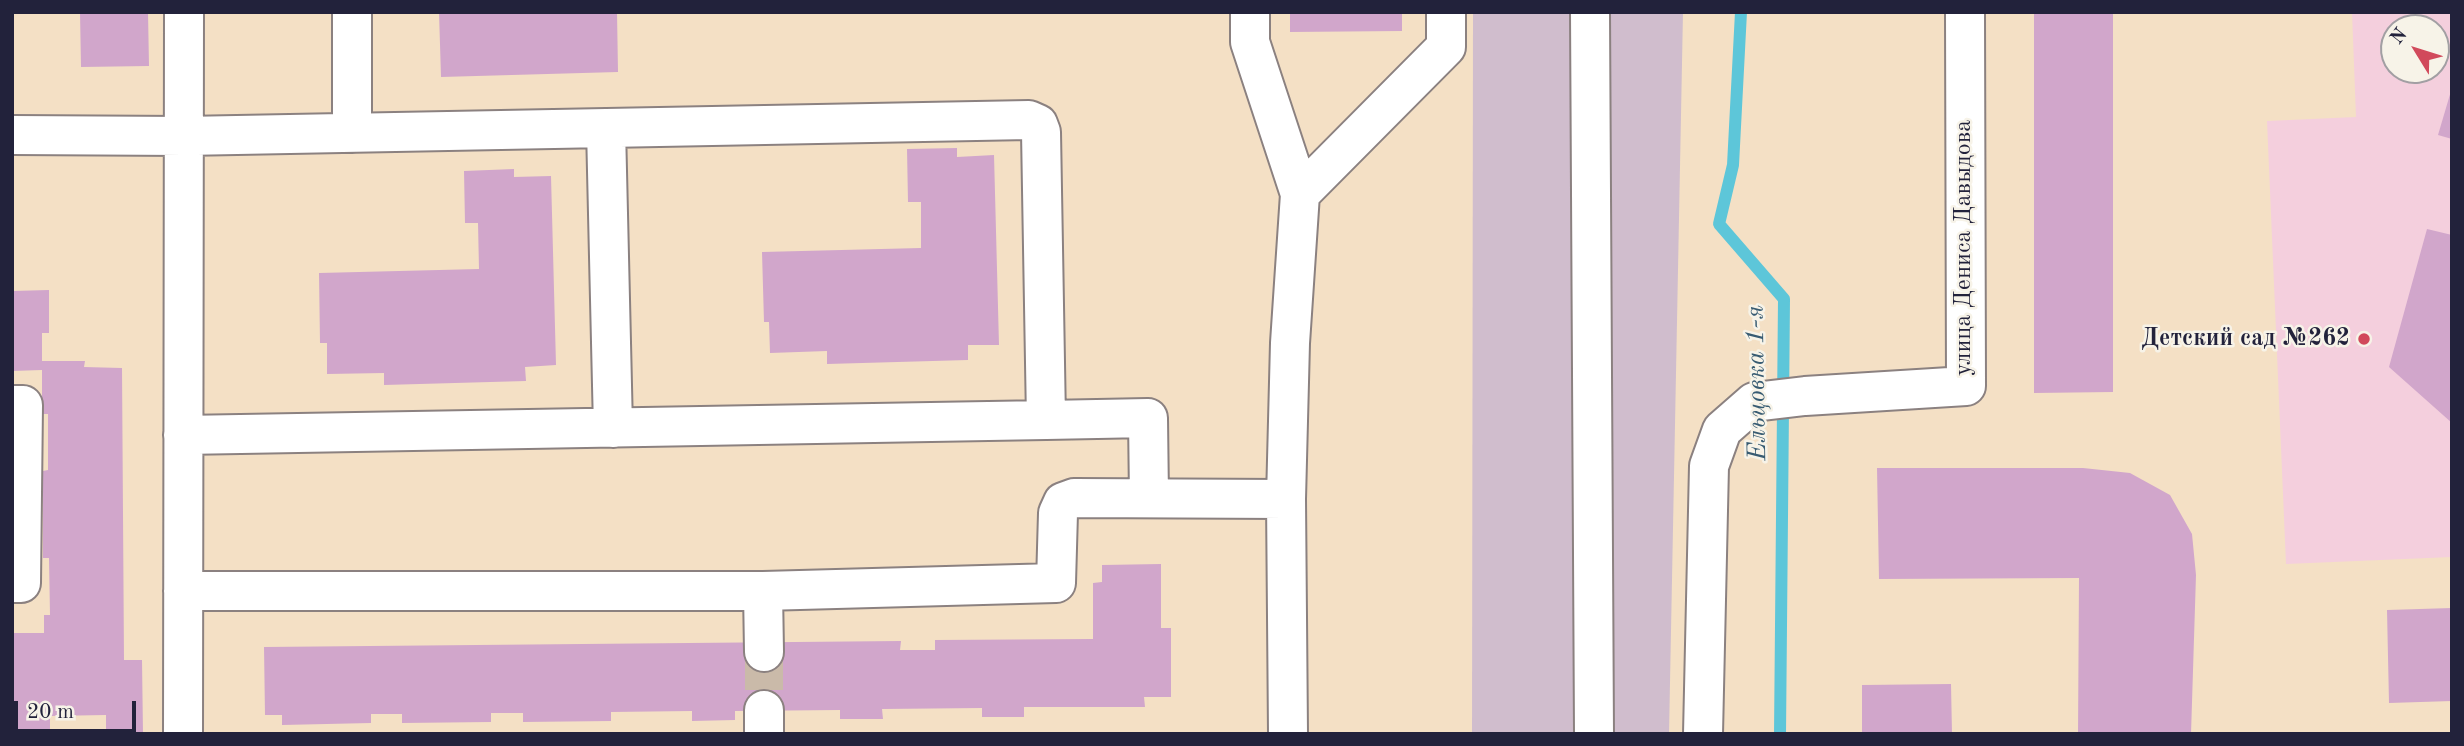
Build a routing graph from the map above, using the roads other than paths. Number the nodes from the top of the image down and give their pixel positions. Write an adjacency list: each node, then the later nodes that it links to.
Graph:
1 (184, 12): 10 (street)
2 (352, 12): 8 (street)
3 (1250, 12): 11 (street)
4 (1446, 12): 11 (street)
5 (1590, 12): 24 (street)
6 (1965, 12): 25 (street, улица Дениса Давыдова)
7 (606, 128): 8 (street); 13 (street); 14 (street)
8 (352, 133): 10 (street)
9 (12, 135): 10 (street)
10 (184, 136): 15 (street)
11 (1300, 194): 17 (street)
12 (12, 405): 18 (street)
13 (1046, 420): 14 (street); 16 (street)
14 (613, 428): 15 (street)
15 (183, 435): 19 (street)
16 (1149, 498): 17 (street); 20 (street)
17 (1286, 499): 23 (street)
18 (12, 583)
19 (183, 591): 20 (street); 22 (street)
20 (763, 592): 21 (street)
21 (764, 652)
22 (183, 734)
23 (1287, 734)
24 (1594, 734)
25 (1703, 734)

